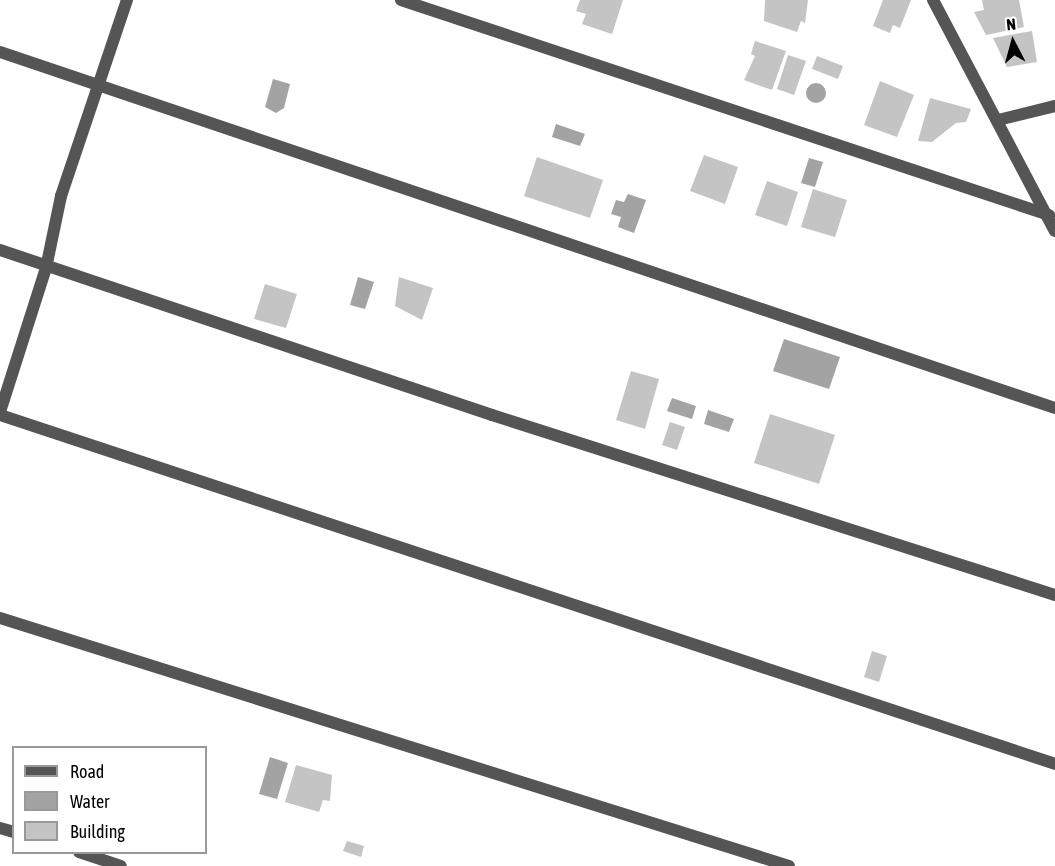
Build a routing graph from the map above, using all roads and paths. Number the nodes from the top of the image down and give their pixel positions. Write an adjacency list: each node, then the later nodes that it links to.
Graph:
1 (127, 0): 5 (street)
2 (401, 0): 8 (street)
3 (933, 0): 7 (street)
4 (0, 52): 5 (street)
5 (99, 84): 11 (street); 12 (street)
6 (1055, 106): 7 (street)
7 (998, 120): 8 (street)
8 (1049, 215): 9 (street)
9 (1055, 231)
10 (0, 250): 11 (street)
11 (46, 268): 13 (street); 14 (street)
12 (1055, 408)
13 (0, 414): 16 (street)
14 (1055, 595)
15 (0, 618): 19 (street)
16 (1055, 764)
17 (85, 854): 18 (street)
18 (122, 866)
19 (789, 866)

